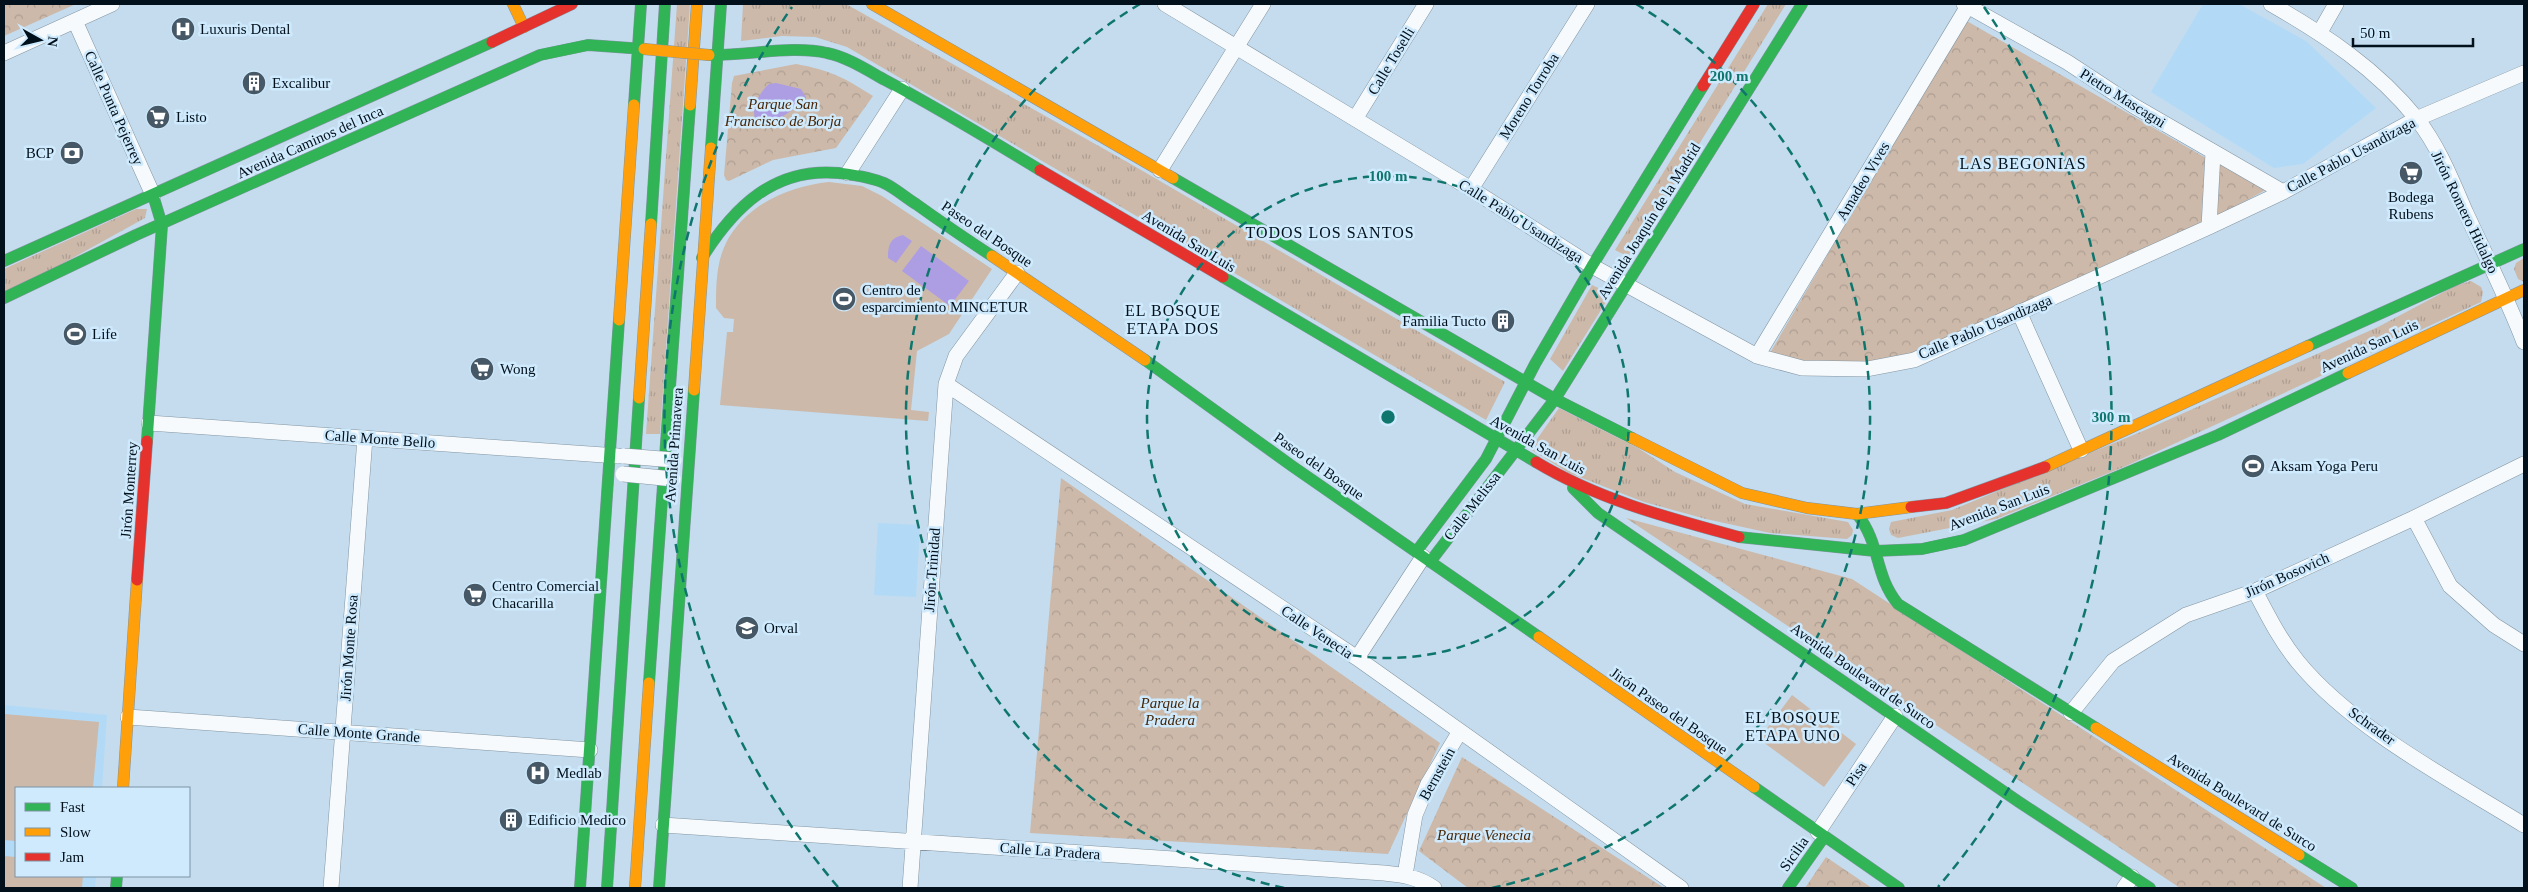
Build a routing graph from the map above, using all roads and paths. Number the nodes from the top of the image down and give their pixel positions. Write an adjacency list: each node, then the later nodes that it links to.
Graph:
1 (112, 4): 18 (street)
2 (513, 4): 19 (main road)
3 (572, 4): 19 (main road, Avenida Caminos del Inca)
4 (640, 4): 22 (main road)
5 (664, 4): 86 (main road)
6 (697, 4): 87 (main road, Avenida Primavera)
7 (721, 4): 24 (main road, Avenida Primavera)
8 (872, 4): 30 (main road, Avenida San Luis)
9 (1164, 4): 21 (street, Calle Pablo Usandizaga)
10 (1263, 4): 21 (street)
11 (1426, 4): 27 (street, Calle Toselli)
12 (1587, 4): 32 (street, Moreno Torroba)
13 (1754, 4): 41 (main road, Avenida Joaquín de la Madrid)
14 (1802, 4): 43 (main road, Avenida Joaquín de la Madrid)
15 (2271, 4): 20 (street, Jirón Romero Hidalgo)
16 (2336, 4): 20 (street)
17 (1966, 5): 29 (street, Pietro Mascagni); 49 (street, Amadeo Vives)
18 (75, 21): 23 (street); 34 (street, Calle Punta Pejerrey)
19 (524, 28): 34 (main road, Avenida Caminos del Inca)
20 (2320, 32): 28 (street, Jirón Romero Hidalgo)
21 (1237, 47): 27 (street, Calle Pablo Usandizaga); 30 (street)
22 (640, 49): 24 (main road, Avenida San Luis, bridge); 35 (main road, Avenida Caminos del Inca); 58 (main road)
23 (4, 53)
24 (713, 55): 26 (main road, Avenida San Luis); 38 (main road, Avenida Primavera)
25 (2524, 73): 28 (street, Calle Pablo Usandizaga)
26 (902, 89): 31 (street); 55 (main road, Avenida San Luis)
27 (1355, 119): 32 (street, Calle Pablo Usandizaga)
28 (2416, 119): 33 (street, Calle Pablo Usandizaga); 40 (street, Jirón Romero Hidalgo)
29 (2213, 153): 33 (street, Pietro Mascagni); 36 (street)
30 (1160, 170): 50 (main road, Avenida San Luis)
31 (848, 173): 38 (main road, Paseo del Bosque); 42 (main road, Paseo del Bosque)
32 (1471, 189): 41 (street, Calle Pablo Usandizaga)
33 (2283, 192): 36 (street, Calle Pablo Usandizaga)
34 (153, 194): 35 (main road, Jirón Monterrey); 39 (main road, Avenida Caminos del Inca)
35 (162, 225): 46 (main road, Avenida Caminos del Inca); 53 (main road, Jirón Monterrey)
36 (2209, 227): 47 (street, Calle Pablo Usandizaga)
37 (2524, 249): 40 (main road, Avenida San Luis)
38 (702, 258): 59 (main road, Avenida Primavera)
39 (4, 261)
40 (2491, 262): 45 (street, Jirón Romero Hidalgo); 57 (main road, Avenida San Luis)
41 (1592, 266): 43 (street, Calle Pablo Usandizaga); 50 (main road, Avenida Joaquín de la Madrid)
42 (1017, 272): 51 (street, Jirón Trinidad); 67 (main road, Paseo del Bosque)
43 (1627, 285): 49 (street, Calle Pablo Usandizaga); 52 (main road, Avenida Joaquín de la Madrid)
44 (2524, 290): 45 (main road, Avenida San Luis)
45 (2507, 297): 48 (street, Jirón Romero Hidalgo); 66 (main road, Avenida San Luis)
46 (4, 298)
47 (2019, 312): 49 (street, Calle Pablo Usandizaga); 57 (street)
48 (2524, 342)
49 (1757, 356)
50 (1526, 381): 52 (main road, Avenida San Luis); 55 (main road, Avenida Joaquín de la Madrid)
51 (946, 384): 70 (street, Calle Venecia); 81 (street, Jirón Trinidad)
52 (1555, 399): 56 (main road, Avenida Joaquín de la Madrid); 64 (main road, Avenida San Luis)
53 (149, 423): 54 (street, Calle Monte Bello); 73 (main road, Jirón Monterrey)
54 (365, 438): 58 (street, Calle Monte Bello); 74 (street, Jirón Monte Rosa)
55 (1497, 440): 56 (main road, Avenida San Luis); 67 (main road, Calle Melissa)
56 (1515, 450): 63 (main road, Avenida San Luis); 67 (main road, Calle Melissa)
57 (2081, 450): 64 (main road, Avenida San Luis)
58 (618, 456): 59 (street, Calle Monte Bello, bridge); 61 (main road)
59 (681, 461): 62 (main road, Avenida Primavera)
60 (2524, 464): 65 (street, Jirón Bosovich)
61 (616, 474): 62 (street, bridge); 76 (main road)
62 (679, 479): 78 (main road, Avenida Primavera)
63 (1566, 480): 66 (main road, Avenida San Luis); 72 (main road, Avenida Boulevard de Surco)
64 (1857, 514): 66 (main road, Avenida Boulevard de Surco)
65 (2414, 518): 68 (street, Jirón Bosovich); 69 (street)
66 (1875, 551): 71 (main road, Avenida Boulevard de Surco)
67 (1423, 557): 70 (street, Calle Melissa); 80 (main road, Jirón Paseo del Bosque)
68 (2254, 591): 71 (street, Jirón Bosovich); 79 (street, Schrader)
69 (2524, 644)
70 (1357, 658): 75 (street, Calle Venecia)
71 (2071, 713): 95 (main road, Avenida Boulevard de Surco)
72 (1895, 716): 80 (street, Pisa); 83 (main road, Avenida Boulevard de Surco)
73 (128, 717): 74 (street, Calle Monte Grande); 77 (main road, Jirón Monterrey)
74 (343, 732): 76 (street, Calle Monte Grande); 84 (street, Jirón Monte Rosa)
75 (1459, 733): 82 (street, Bernstein); 91 (street, Calle Venecia)
76 (590, 750): 85 (main road)
77 (123, 787)
78 (663, 825): 81 (street, Calle La Pradera); 88 (main road, Avenida Primavera)
79 (2524, 826)
80 (1821, 834): 92 (main road, Sicilia); 93 (main road, Jirón Paseo del Bosque)
81 (913, 842): 82 (street, Calle La Pradera); 89 (street, Jirón Trinidad)
82 (1406, 875): 90 (street, Calle La Pradera)
83 (2128, 883): 94 (main road, Avenida Boulevard de Surco)
84 (331, 888)
85 (580, 888)
86 (607, 888)
87 (635, 888)
88 (659, 888)
89 (910, 888)
90 (1434, 888)
91 (1681, 888)
92 (1788, 888)
93 (1899, 888)
94 (2150, 888)
95 (2352, 888)

